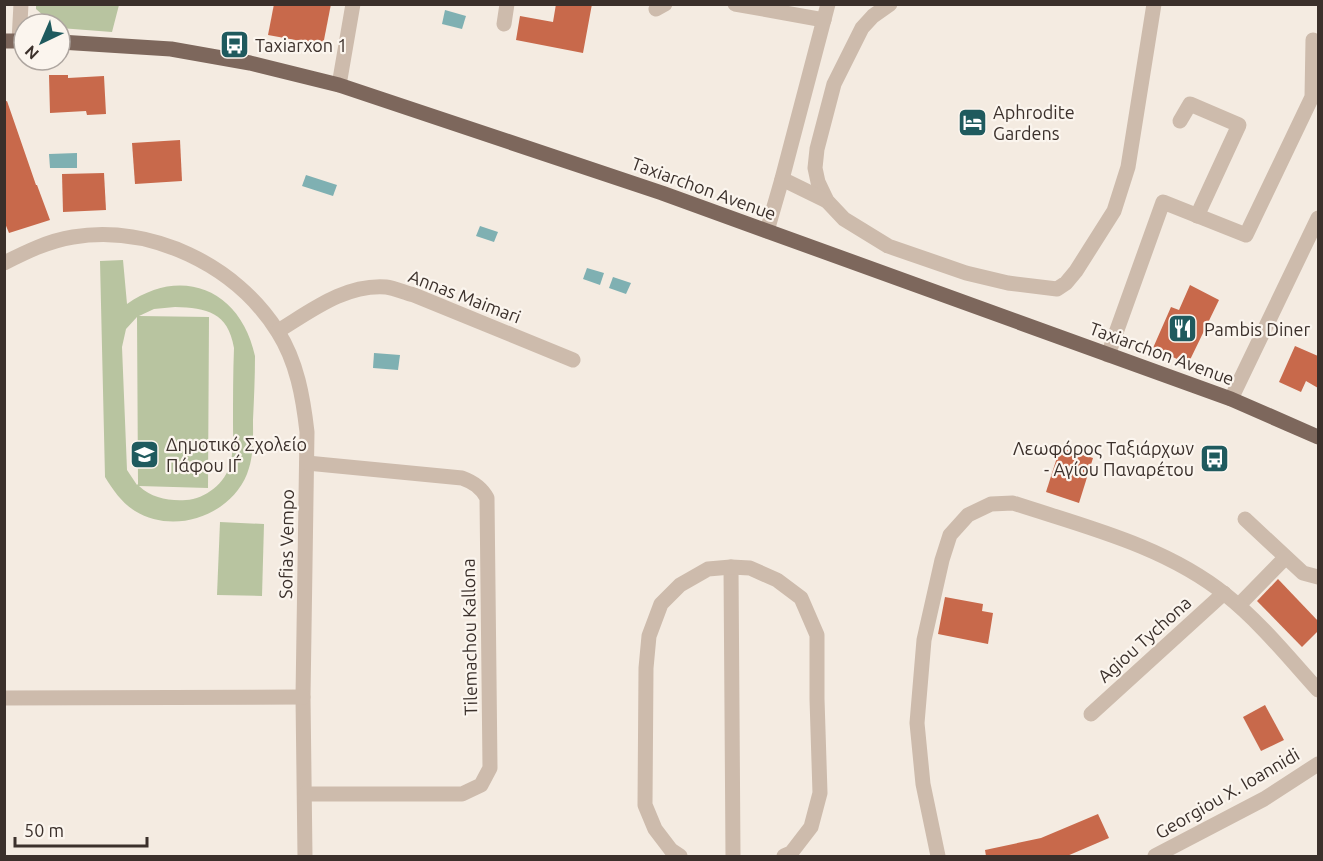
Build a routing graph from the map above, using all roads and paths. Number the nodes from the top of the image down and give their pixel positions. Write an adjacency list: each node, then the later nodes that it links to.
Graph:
1 (353, 4): 11 (street)
2 (507, 4): 8 (street)
3 (735, 4): 7 (street)
4 (828, 4): 7 (street)
5 (890, 4): 14 (street)
6 (1154, 4): 14 (street)
7 (824, 20): 13 (street)
8 (504, 24)
9 (1313, 40): 15 (street)
10 (72, 43): 11 (main road, Taxiarchon Avenue)
11 (339, 85): 17 (main road, Taxiarchon Avenue)
12 (1180, 121): 15 (street)
13 (782, 179): 14 (street); 17 (street)
14 (827, 201)
15 (1197, 216): 20 (street)
16 (1318, 218): 22 (street)
17 (767, 231): 20 (main road, Taxiarchon Avenue)
18 (4, 263): 19 (street, Sofias Vempo)
19 (278, 331): 21 (street, Annas Maimari); 24 (street, Sofias Vempo)
20 (1108, 355): 22 (main road, Taxiarchon Avenue)
21 (573, 360)
22 (1232, 399): 23 (main road, Taxiarchon Avenue)
23 (1318, 437)
24 (307, 463): 32 (street, Sofias Vempo); 36 (street, Tilemachou Kallona)
25 (1245, 519): 26 (street)
26 (1285, 558): 28 (street); 30 (street)
27 (731, 567): 38 (street); 39 (street); 40 (street)
28 (1318, 577)
29 (1224, 593): 30 (street); 34 (street, Agiou Tychona); 41 (street)
30 (1239, 605): 31 (street)
31 (1318, 690)
32 (303, 697): 33 (street); 36 (street, Sofias Vempo)
33 (4, 698)
34 (1091, 714)
35 (1318, 764): 42 (street, Georgiou X. Ioannidi)
36 (305, 794): 37 (street, Sofias Vempo)
37 (304, 856)
38 (680, 856)
39 (733, 856)
40 (784, 856)
41 (938, 856)
42 (1155, 856)

